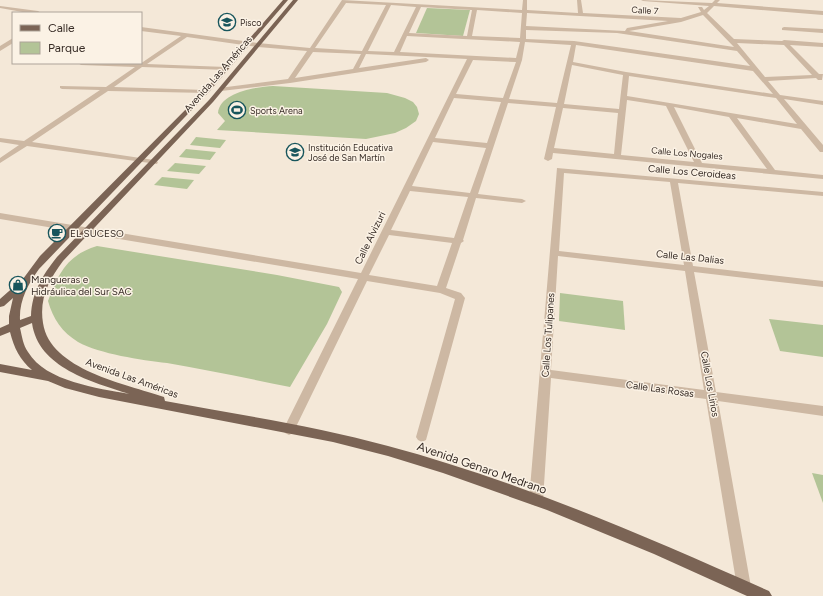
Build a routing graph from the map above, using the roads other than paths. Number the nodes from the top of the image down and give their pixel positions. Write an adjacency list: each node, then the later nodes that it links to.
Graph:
1 (286, 0): 32 (main road, Avenida Las Américas)
2 (296, 0): 34 (main road, Avenida Las Américas)
3 (525, 0): 13 (street)
4 (579, 0): 17 (street)
5 (643, 0): 8 (street)
6 (345, 1): 9 (street, Calle 7); 38 (street)
7 (715, 2): 8 (street); 15 (street); 16 (street)
8 (696, 3): 15 (street)
9 (389, 4): 10 (street, Calle 7); 39 (street)
10 (419, 6): 12 (street, Calle 7); 24 (street)
11 (0, 7): 14 (street)
12 (475, 9): 13 (street, Calle 7); 26 (street)
13 (524, 11): 17 (street, Calle 7); 19 (street)
14 (32, 12)
15 (704, 13): 18 (street); 29 (street)
16 (823, 13)
17 (581, 14): 18 (street, Calle 7)
18 (681, 20): 23 (street)
19 (524, 28): 23 (street); 27 (street)
20 (142, 29): 25 (street)
21 (784, 29): 22 (street)
22 (823, 30)
23 (617, 31): 33 (street); 37 (street)
24 (405, 34): 26 (street); 40 (street)
25 (186, 35): 32 (street); 46 (street)
26 (469, 38): 27 (street)
27 (523, 40): 31 (street); 43 (street)
28 (12, 41): 36 (street)
29 (732, 41): 30 (street); 37 (street)
30 (784, 42): 35 (street); 51 (street)
31 (574, 43): 33 (street); 44 (street)
32 (248, 44): 34 (street); 47 (main road, Avenida Las Américas)
33 (582, 44): 48 (street)
34 (258, 45): 38 (street); 57 (main road, Avenida Las Américas)
35 (823, 45)
36 (0, 49)
37 (738, 49): 48 (street)
38 (312, 50): 39 (street); 53 (street)
39 (365, 52): 40 (street); 49 (street)
40 (396, 54): 41 (street)
41 (448, 56): 42 (street); 49 (street)
42 (471, 57): 43 (street); 59 (street, Calle Alvizuri)
43 (519, 60): 62 (street)
44 (570, 63): 50 (street); 65 (street)
45 (101, 64): 46 (street)
46 (140, 66): 47 (street); 56 (street)
47 (226, 69): 58 (main road, Avenida Las Américas)
48 (755, 69): 52 (street)
49 (355, 71): 53 (street)
50 (626, 74): 60 (street); 61 (street)
51 (820, 76): 52 (street); 54 (street)
52 (763, 79): 60 (street)
53 (290, 81): 57 (street)
54 (823, 81)
55 (62, 87): 56 (street)
56 (107, 89): 58 (street); 71 (street)
57 (221, 89): 79 (main road, Avenida Las Américas)
58 (206, 92): 77 (main road, Avenida Las Américas)
59 (452, 96): 62 (street); 70 (street, Calle Alvizuri)
60 (778, 96): 63 (street); 68 (street)
61 (624, 98): 64 (street); 66 (street)
62 (506, 101): 65 (street); 72 (street)
63 (823, 103)
64 (669, 105): 67 (street); 80 (street)
65 (560, 106): 66 (street); 73 (street)
66 (622, 111): 75 (street)
67 (731, 115): 68 (street); 82 (street)
68 (804, 128): 74 (street)
69 (0, 140): 71 (street)
70 (430, 140): 72 (street); 85 (street, Calle Alvizuri)
71 (26, 144): 77 (street); 78 (street)
72 (490, 146): 87 (street)
73 (550, 150): 75 (street, Calle Los Nogales); 76 (street)
74 (823, 150)
75 (617, 157): 80 (street, Calle Los Nogales)
76 (548, 159)
77 (140, 160): 79 (street); 90 (main road, Avenida Las Américas)
78 (0, 161)
79 (154, 162): 91 (main road, Avenida Las Américas)
80 (699, 165): 82 (street, Calle Los Nogales)
81 (560, 170): 84 (street, Calle Los Ceroideas); 94 (street, Calle Los Tulipanes)
82 (773, 172): 83 (street, Calle Los Nogales)
83 (823, 176)
84 (674, 181): 86 (street, Calle Los Ceroideas); 95 (street, Calle Los Lirios)
85 (407, 188): 87 (street); 92 (street, Calle Alvizuri)
86 (823, 194)
87 (474, 195): 88 (street); 93 (street)
88 (522, 201)
89 (0, 216): 90 (street)
90 (74, 228): 91 (street); 97 (main road, Avenida Las Américas)
91 (87, 230): 96 (street); 101 (main road, Avenida Las Américas)
92 (385, 232): 93 (street); 96 (street, Calle Alvizuri)
93 (459, 242): 99 (street)
94 (554, 253): 95 (street, Calle Las Dalias); 105 (street, Calle Los Tulipanes)
95 (690, 268): 98 (street, Calle Las Dalias); 107 (street, Calle Los Lirios)
96 (363, 276): 99 (street); 110 (street, Calle Alvizuri)
97 (23, 283): 100 (main road); 102 (main road, Avenida Las Américas)
98 (823, 284)
99 (441, 290): 111 (street)
100 (0, 304)
101 (36, 318): 102 (main road); 108 (main road, Avenida Las Américas)
102 (14, 325): 103 (main road); 106 (main road, Avenida Las Américas)
103 (0, 332)
104 (0, 368): 106 (main road)
105 (545, 373): 107 (street, Calle Las Rosas); 112 (street, Calle Los Tulipanes)
106 (53, 378): 108 (main road, Avenida Las Américas)
107 (711, 396): 109 (street, Calle Las Rosas); 113 (street, Calle Los Lirios)
108 (179, 407): 110 (main road, Avenida Genaro Medrano)
109 (823, 411)
110 (289, 430): 112 (main road, Avenida Genaro Medrano)
111 (422, 437)
112 (536, 500): 113 (main road, Avenida Genaro Medrano)
113 (744, 587): 114 (main road, Avenida Genaro Medrano)
114 (764, 596)

